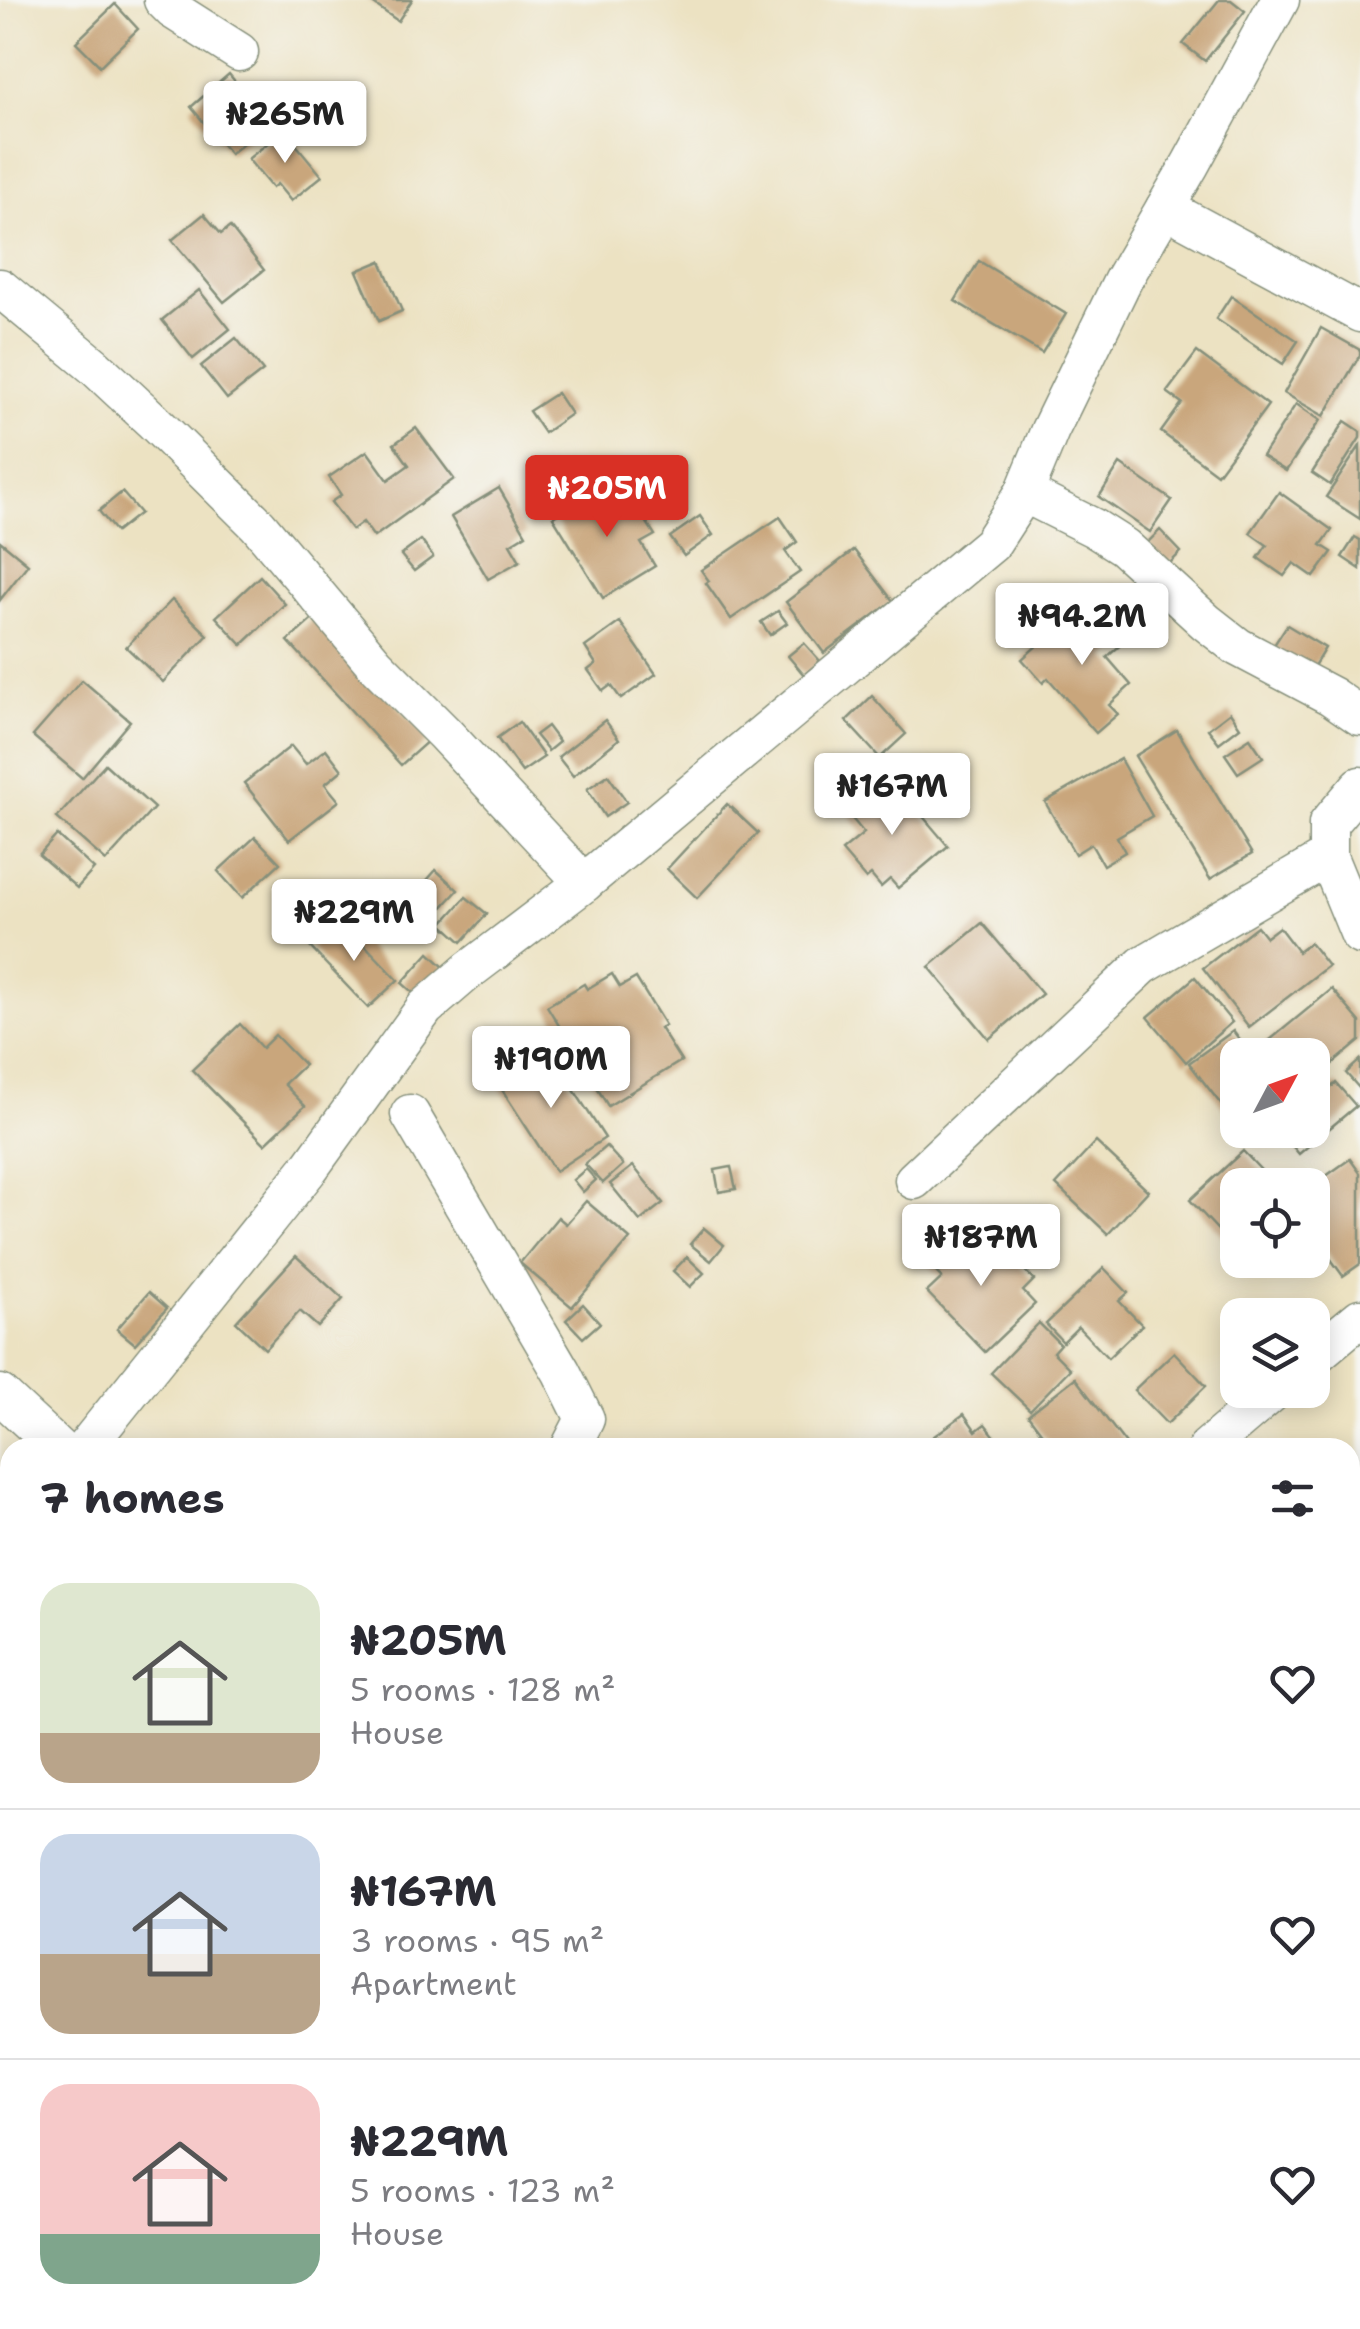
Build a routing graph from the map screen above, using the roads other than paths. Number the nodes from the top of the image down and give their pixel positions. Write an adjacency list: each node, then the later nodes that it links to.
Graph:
1 (163, 0): 3 (street)
2 (1280, 0): 4 (street)
3 (240, 52)
4 (1165, 208): 6 (street); 7 (street)
5 (0, 288): 11 (street)
6 (1360, 313)
7 (1024, 493): 8 (street); 11 (street)
8 (1360, 716)
9 (1360, 786): 10 (street)
10 (1328, 857): 12 (street); 14 (street)
11 (584, 883): 20 (street)
12 (1360, 935)
13 (410, 1114): 21 (street)
14 (914, 1180)
15 (1360, 1318): 16 (street)
16 (1330, 1343)
17 (0, 1394): 19 (street)
18 (1254, 1408): 22 (street)
19 (47, 1438)
20 (93, 1438)
21 (575, 1438)
22 (1219, 1438)

